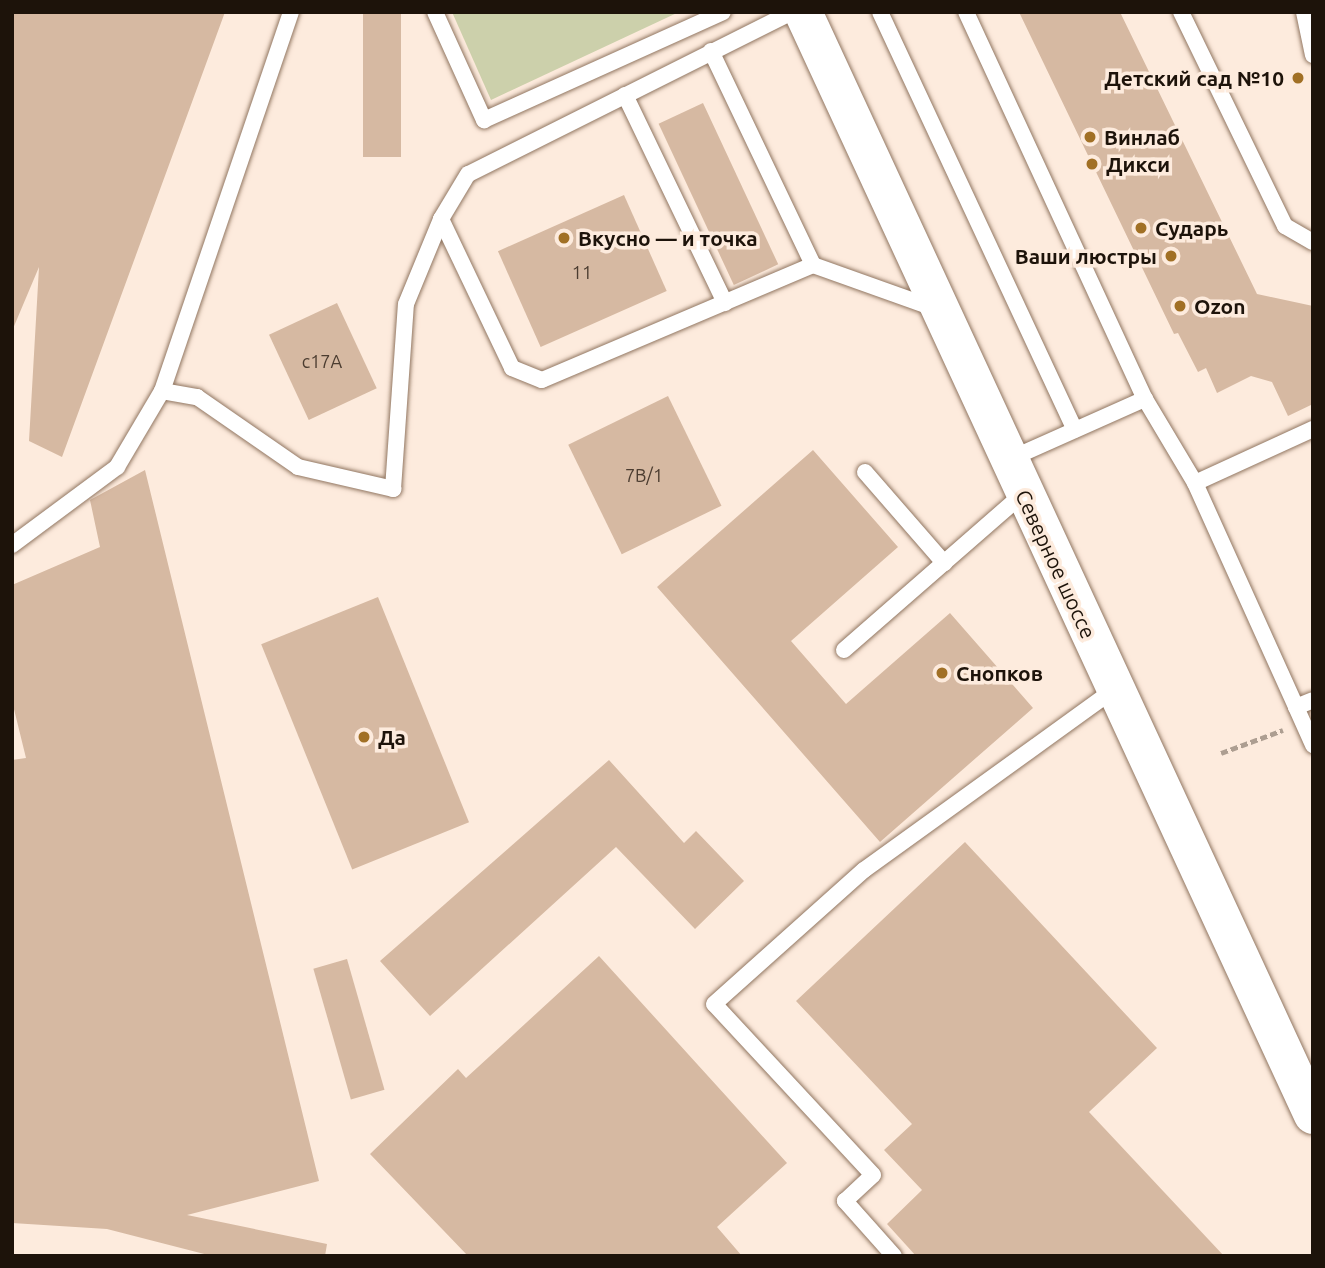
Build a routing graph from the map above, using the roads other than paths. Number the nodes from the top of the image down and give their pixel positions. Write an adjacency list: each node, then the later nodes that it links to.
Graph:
1 (291, 12): 18 (lane)
2 (435, 12): 3 (lane)
3 (723, 12)
4 (792, 12): 10 (lane)
5 (803, 12): 17 (main road, Северное шоссе)
6 (880, 12): 21 (lane)
7 (966, 12): 19 (lane)
8 (1181, 12): 14 (lane)
9 (1304, 12): 11 (lane)
10 (711, 51): 12 (lane); 15 (lane)
11 (1313, 55)
12 (625, 95): 13 (lane); 16 (lane)
13 (441, 219): 16 (lane); 18 (lane)
14 (1313, 242)
15 (813, 265): 16 (lane); 17 (lane)
16 (725, 303)
17 (940, 311): 23 (main road, Северное шоссе)
18 (162, 391): 25 (lane)
19 (1145, 399): 21 (lane); 24 (lane)
20 (1313, 429): 24 (lane)
21 (1075, 430): 23 (lane)
22 (865, 472): 26 (lane)
23 (1016, 477): 26 (lane); 28 (main road, Северное шоссе)
24 (1195, 484): 30 (lane)
25 (12, 545)
26 (944, 563): 27 (lane)
27 (844, 650)
28 (1114, 690): 32 (main road, Северное шоссе); 33 (lane)
29 (1313, 700): 30 (lane)
30 (1296, 707): 31 (lane)
31 (1313, 745)
32 (1313, 1115)
33 (894, 1256)

